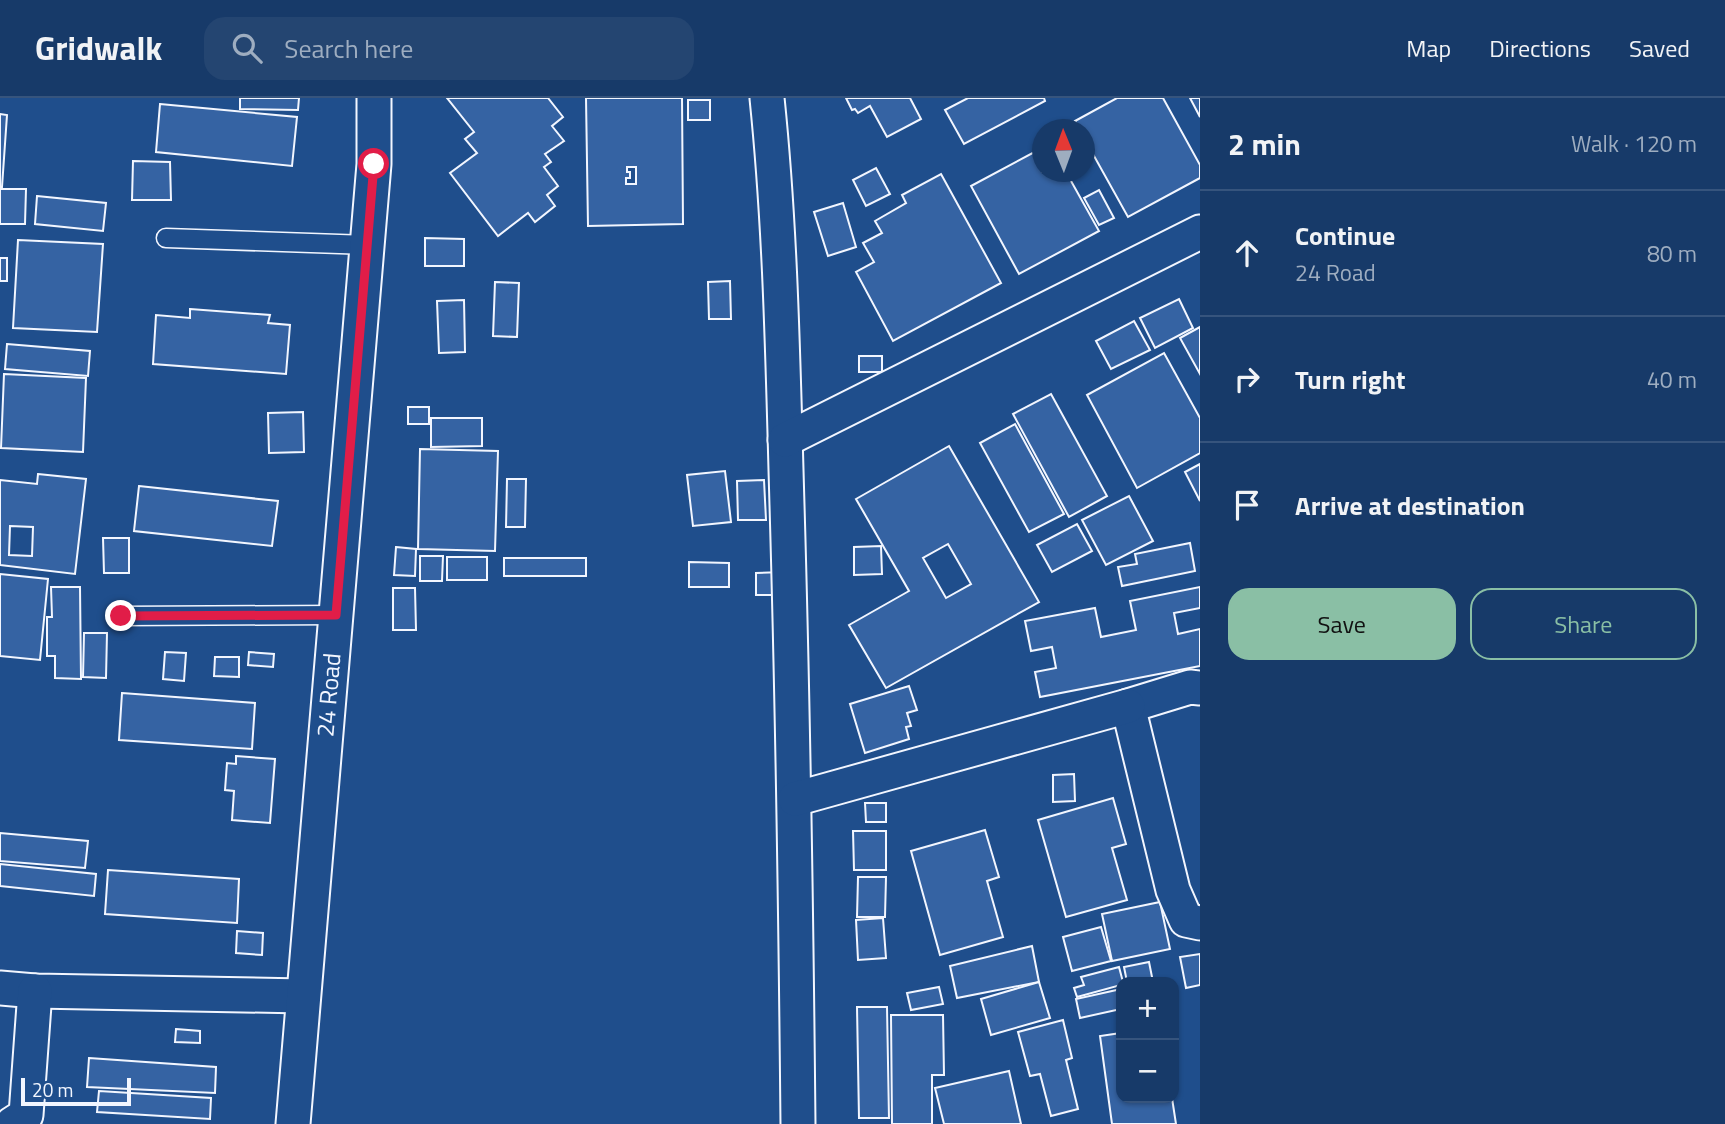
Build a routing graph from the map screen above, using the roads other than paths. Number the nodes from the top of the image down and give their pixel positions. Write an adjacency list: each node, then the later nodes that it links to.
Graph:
1 (374, 98): 5 (street, 24 Road)
2 (767, 98): 6 (street)
3 (1200, 232): 6 (street)
4 (166, 238): 5 (lane)
5 (368, 245): 7 (street, 24 Road)
6 (785, 440): 11 (street)
7 (336, 615): 8 (lane); 15 (street, 24 Road)
8 (121, 616)
9 (1200, 688): 10 (street)
10 (1128, 706): 11 (street); 12 (street)
11 (795, 799): 18 (street)
12 (1200, 923)
13 (0, 988): 14 (street)
14 (35, 991): 15 (street); 16 (street)
15 (303, 996): 17 (street, 24 Road)
16 (12, 1124)
17 (293, 1124)
18 (799, 1124)

